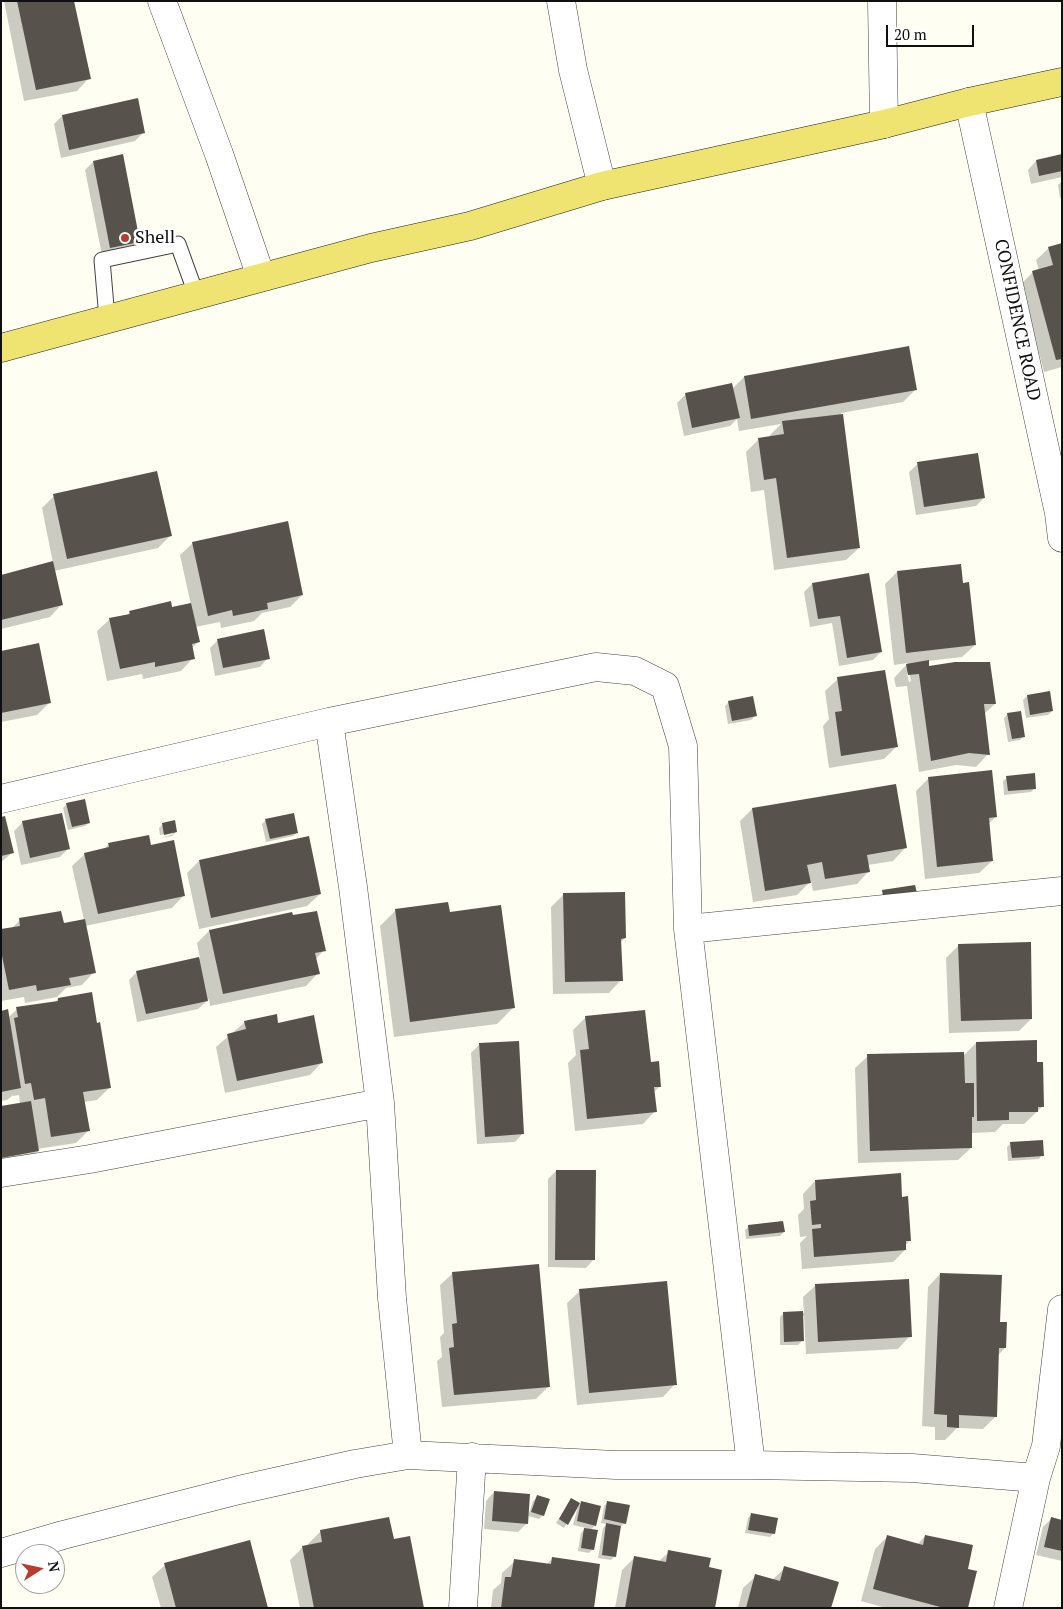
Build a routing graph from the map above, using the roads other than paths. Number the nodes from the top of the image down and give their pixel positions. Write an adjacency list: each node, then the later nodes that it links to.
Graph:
1 (162, 1): 8 (street)
2 (561, 1): 7 (street)
3 (882, 1): 6 (street)
4 (1062, 82): 5 (main road)
5 (969, 102): 6 (main road); 12 (street, CONFIDENCE ROAD)
6 (884, 124): 7 (main road)
7 (602, 186): 8 (main road)
8 (261, 278): 9 (main road)
9 (196, 294): 10 (main road); 10 (lane)
10 (107, 318): 11 (main road)
11 (1, 348)
12 (1061, 521)
13 (329, 722): 14 (street); 16 (street); 17 (street)
14 (1, 799)
15 (1062, 891): 16 (street)
16 (688, 929): 23 (street)
17 (380, 1102): 18 (street); 21 (street)
18 (1, 1174)
19 (1062, 1309): 20 (street)
20 (1054, 1447): 24 (street)
21 (408, 1455): 22 (street); 25 (street)
22 (472, 1457): 23 (street); 26 (street)
23 (751, 1465): 24 (street)
24 (1036, 1478): 27 (street)
25 (1, 1553)
26 (463, 1608)
27 (1008, 1608)

